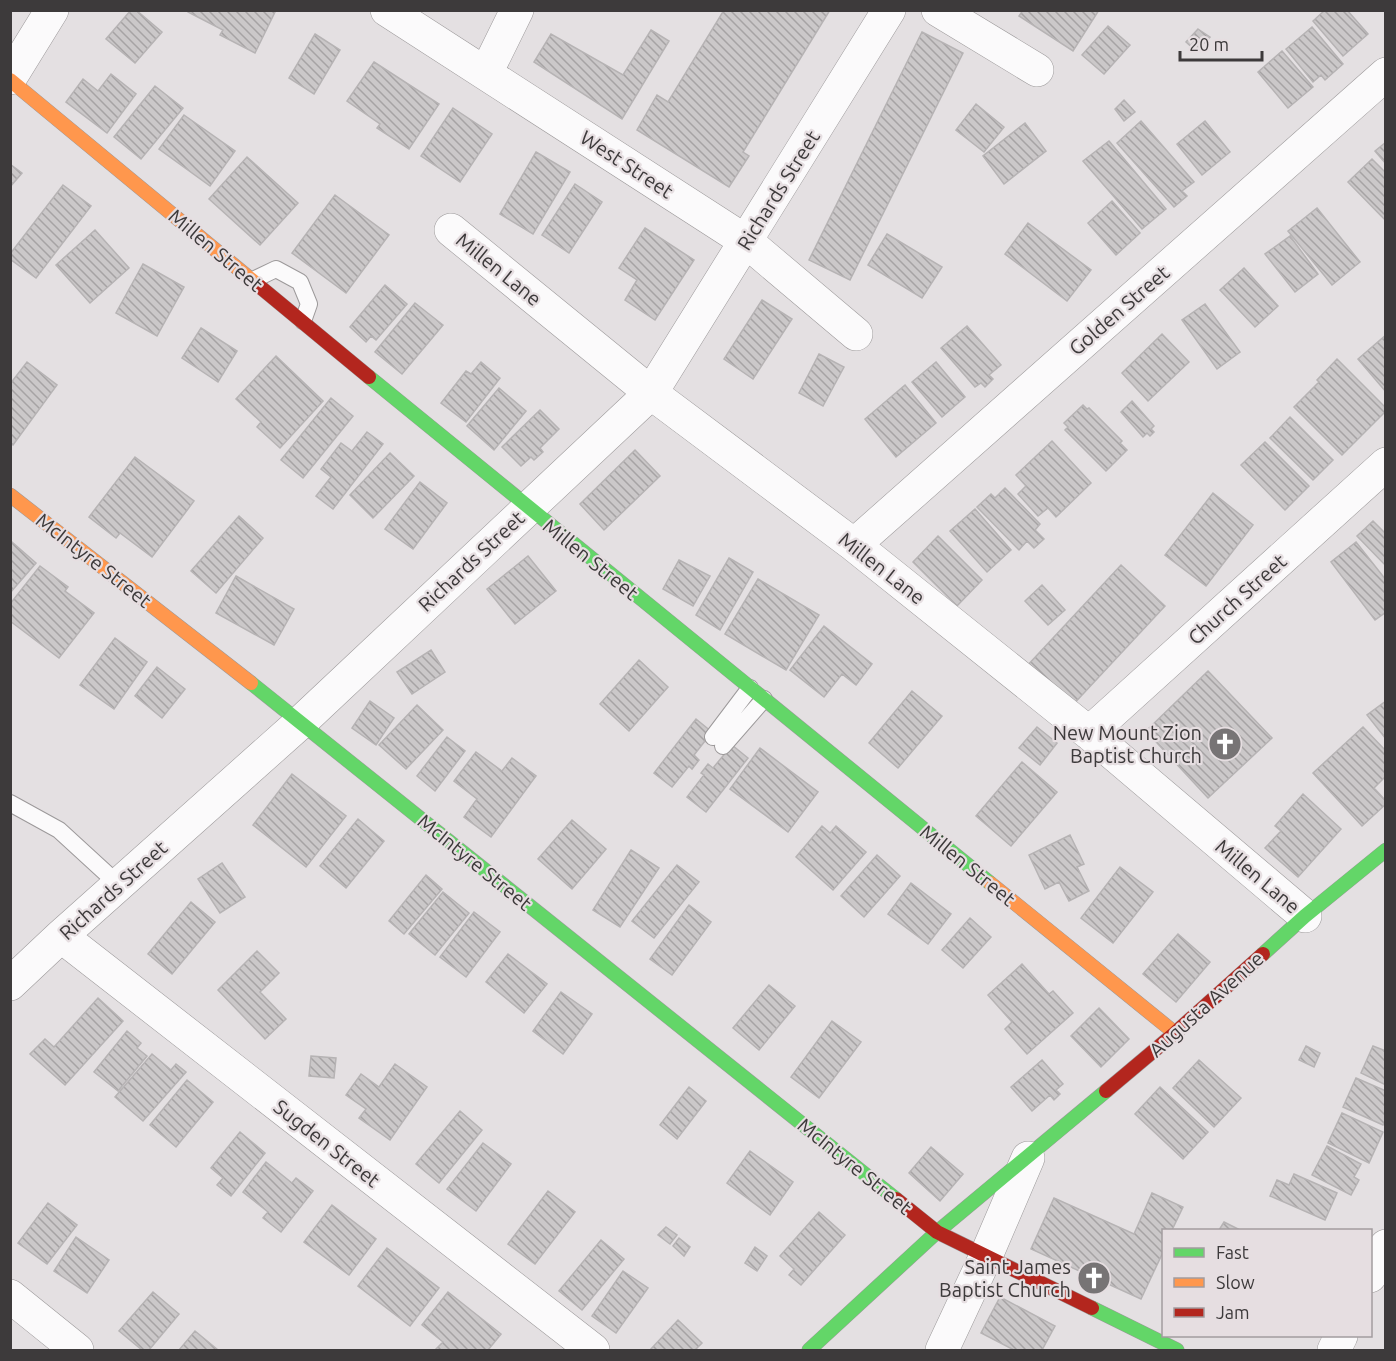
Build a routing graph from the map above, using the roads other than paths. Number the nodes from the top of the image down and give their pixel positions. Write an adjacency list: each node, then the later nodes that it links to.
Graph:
1 (387, 10): 7 (street, West Street)
2 (517, 10): 7 (street)
3 (889, 10): 11 (street, Richards Street)
4 (938, 10): 6 (street)
5 (44, 14): 9 (street)
6 (1037, 70)
7 (486, 73): 11 (street, West Street)
8 (1386, 74): 19 (street, Golden Street)
9 (10, 79): 12 (street, Millen Street)
10 (451, 230): 15 (street, Millen Lane)
11 (747, 242): 14 (street, West Street); 15 (street, Richards Street)
12 (253, 280): 13 (street, Millen Street); 13 (lane)
13 (303, 321): 18 (street, Millen Street)
14 (856, 334)
15 (651, 393): 18 (street, Richards Street); 19 (street, Millen Lane)
16 (1386, 464): 23 (street, Church Street)
17 (10, 495): 22 (street, McIntyre Street)
18 (528, 508): 20 (street, Millen Street); 22 (street, Richards Street)
19 (854, 545): 23 (street, Millen Lane)
20 (750, 688): 21 (street, Millen Street); 21 (lane)
21 (764, 699): 30 (street, Millen Street)
22 (301, 722): 26 (street, Richards Street); 32 (street, McIntyre Street)
23 (1089, 733): 27 (street, Millen Lane)
24 (10, 803): 26 (lane)
25 (1386, 850): 27 (street, Augusta Avenue)
26 (119, 885): 28 (street, Richards Street)
27 (1305, 916): 30 (street, Augusta Avenue)
28 (61, 936): 29 (street, Richards Street); 39 (street, Sugden Street)
29 (10, 984)
30 (1175, 1033): 31 (street, Augusta Avenue)
31 (1028, 1158): 32 (street, Augusta Avenue); 34 (street, Augusta Avenue)
32 (938, 1232): 34 (street, McIntyre Street); 40 (street, Augusta Avenue)
33 (1386, 1246): 35 (street)
34 (986, 1256): 37 (street); 41 (street, Augusta Avenue)
35 (1372, 1274)
36 (10, 1296): 38 (street)
37 (1148, 1344): 42 (street)
38 (77, 1350)
39 (593, 1350)
40 (809, 1350)
41 (942, 1350)
42 (1177, 1350)

